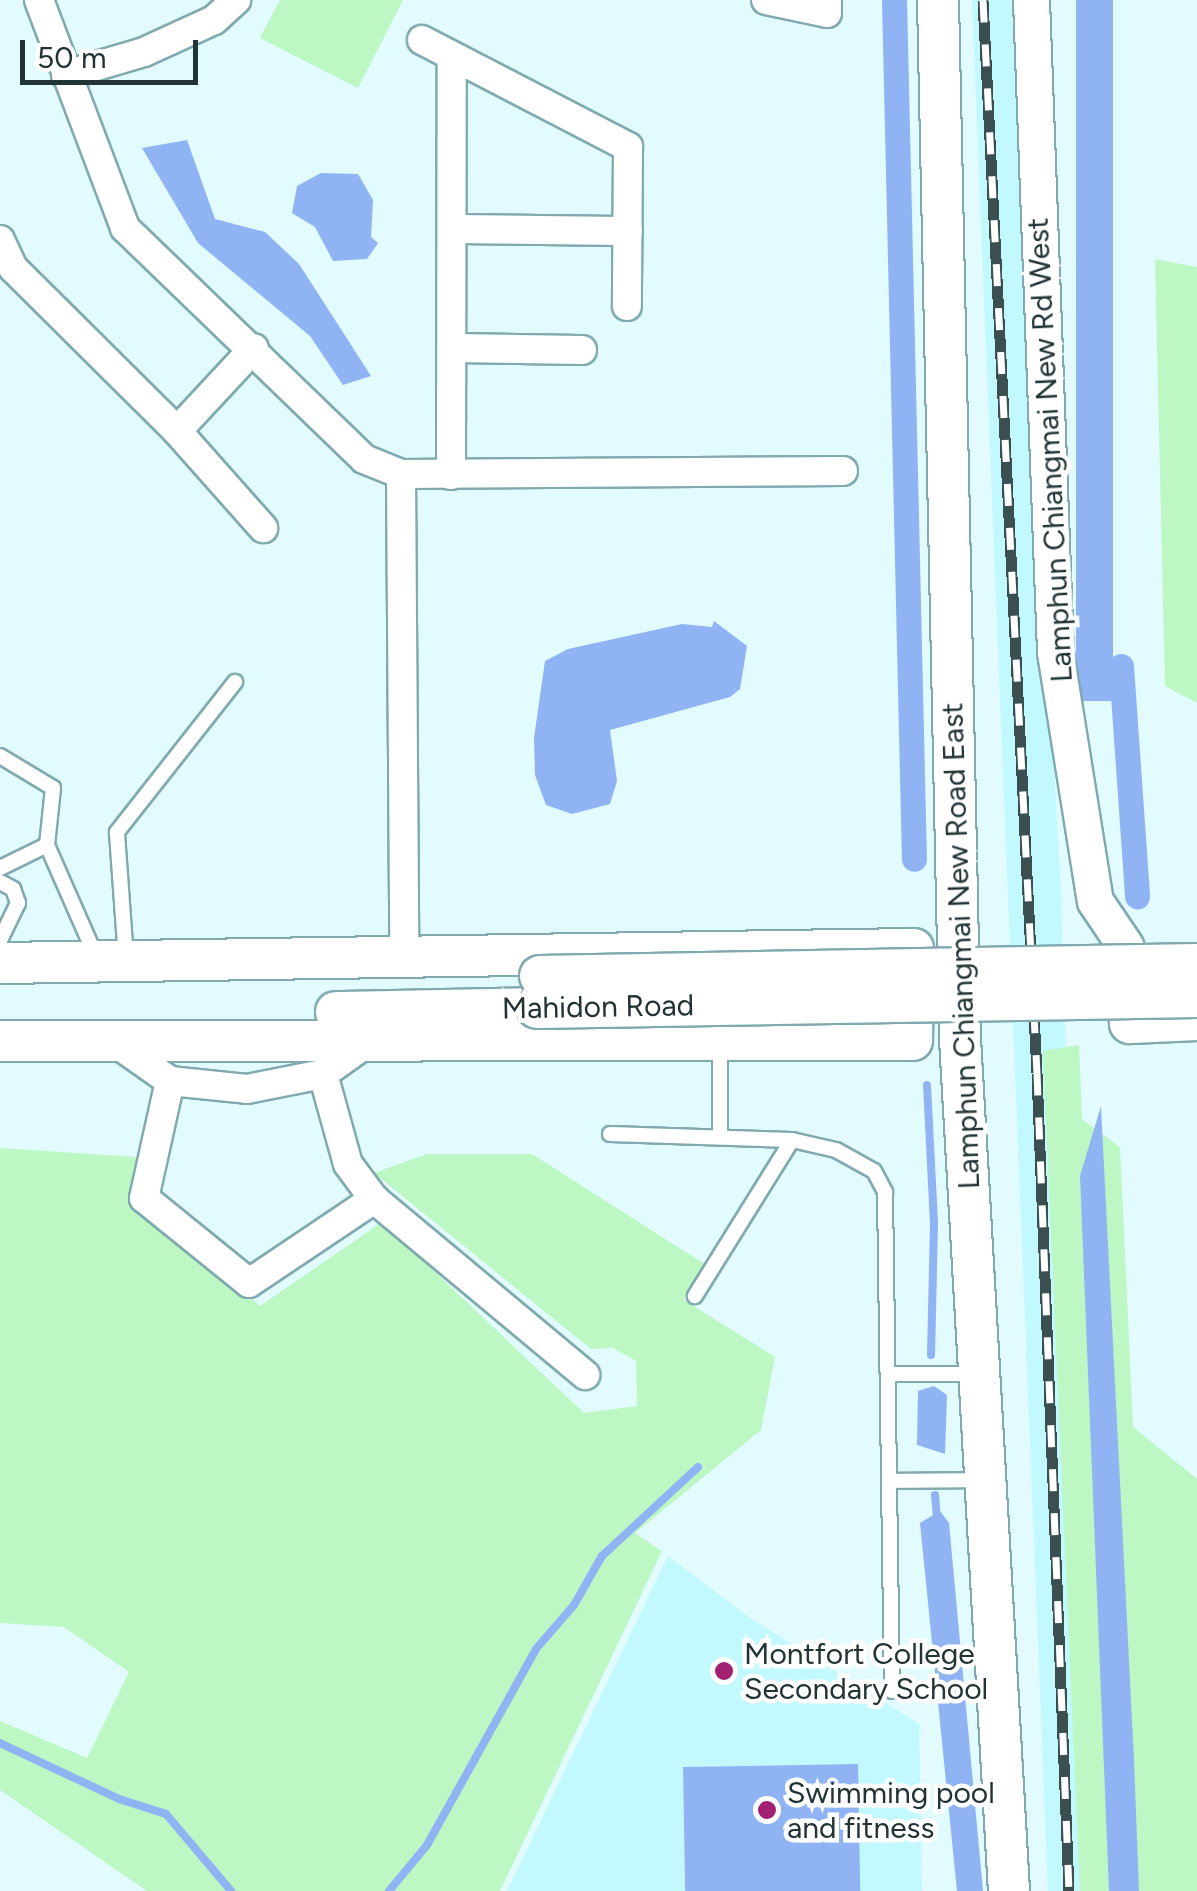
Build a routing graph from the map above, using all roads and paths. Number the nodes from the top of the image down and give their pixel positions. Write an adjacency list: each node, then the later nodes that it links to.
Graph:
1 (236, 0): 9 (street)
2 (766, 0): 3 (street)
3 (827, 0)
4 (938, 0): 29 (main road, Lamphun Chiangmai New Road East)
5 (1031, 0): 30 (street, Lamphun Chiangmai New Rd West)
6 (36, 1): 9 (street)
7 (422, 40): 8 (street)
8 (452, 56): 10 (street); 11 (street)
9 (66, 75): 14 (street)
10 (453, 228): 11 (street); 15 (street)
11 (628, 232): 13 (street)
12 (0, 240): 17 (street)
13 (627, 306)
14 (254, 348): 17 (street); 19 (street)
15 (454, 348): 16 (street); 20 (street)
16 (582, 350)
17 (177, 431): 21 (street)
18 (843, 472): 20 (street)
19 (402, 474): 20 (street); 32 (street)
20 (451, 475)
21 (263, 528)
22 (235, 682): 33 (lane)
23 (0, 756): 24 (lane)
24 (47, 845): 25 (lane); 33 (lane)
25 (0, 868)
26 (0, 882): 27 (lane)
27 (0, 940)
28 (1197, 946): 30 (main road)
29 (958, 947): 31 (main road); 42 (main road, Lamphun Chiangmai New Road East)
30 (1111, 947): 40 (main road)
31 (913, 949): 32 (main road); 44 (main road)
32 (404, 953): 33 (main road)
33 (111, 960): 34 (main road)
34 (0, 964)
35 (1197, 964): 37 (main road, Mahidon Road, bridge)
36 (0, 980): 37 (main road, Mahidon Road)
37 (538, 992): 38 (main road, Mahidon Road, bridge); 39 (main road, Mahidon Road)
38 (1197, 997)
39 (0, 1018)
40 (1197, 1020)
41 (372, 1039): 43 (main road); 46 (main road); 47 (street)
42 (960, 1039): 44 (main road); 55 (main road, Lamphun Chiangmai New Road East)
43 (720, 1040): 44 (main road); 50 (lane)
44 (912, 1040)
45 (0, 1041): 46 (main road)
46 (116, 1043): 48 (street)
47 (322, 1074): 48 (street); 52 (street)
48 (170, 1081): 52 (street)
49 (610, 1134): 50 (lane)
50 (720, 1136): 51 (lane)
51 (792, 1140): 53 (lane); 54 (lane)
52 (374, 1198): 56 (street)
53 (695, 1296)
54 (888, 1374): 55 (lane); 58 (lane)
55 (979, 1374): 57 (main road, Lamphun Chiangmai New Road East)
56 (585, 1375)
57 (985, 1480): 58 (lane); 60 (main road, Lamphun Chiangmai New Road East)
58 (890, 1481): 59 (lane)
59 (892, 1691)
60 (1010, 1891)

